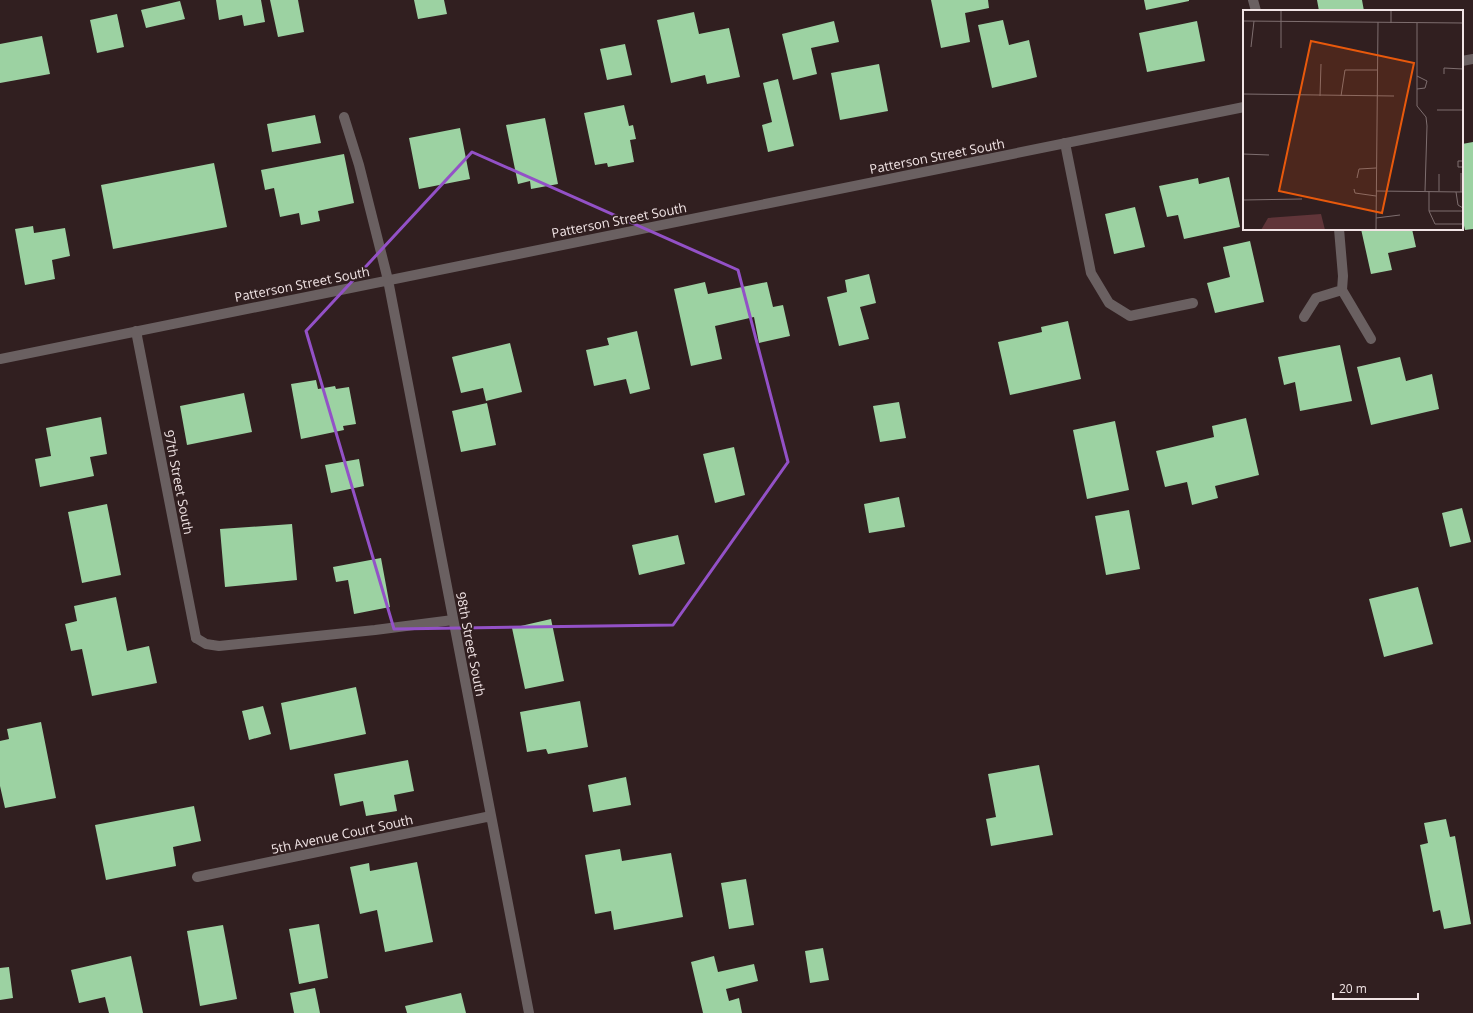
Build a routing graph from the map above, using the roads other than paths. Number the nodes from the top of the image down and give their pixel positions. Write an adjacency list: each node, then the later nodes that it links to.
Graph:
1 (1253, 0): 2 (street)
2 (1256, 10)
3 (1473, 59): 4 (street)
4 (1463, 61)
5 (1243, 107): 7 (street, Patterson Street South)
6 (344, 117): 9 (street, 98th Street South)
7 (1065, 143): 9 (street, Patterson Street South); 11 (street)
8 (1339, 230): 10 (street)
9 (388, 280): 13 (street, Patterson Street South); 16 (street, 98th Street South)
10 (1342, 290): 12 (street); 14 (street)
11 (1192, 303)
12 (1304, 317)
13 (136, 331): 15 (street, Patterson Street South); 16 (street, 97th Street South)
14 (1371, 339)
15 (0, 359)
16 (453, 620): 17 (street, 98th Street South)
17 (491, 816): 18 (street, 5th Avenue Court South); 19 (street, 98th Street South)
18 (197, 877)
19 (529, 1013)

